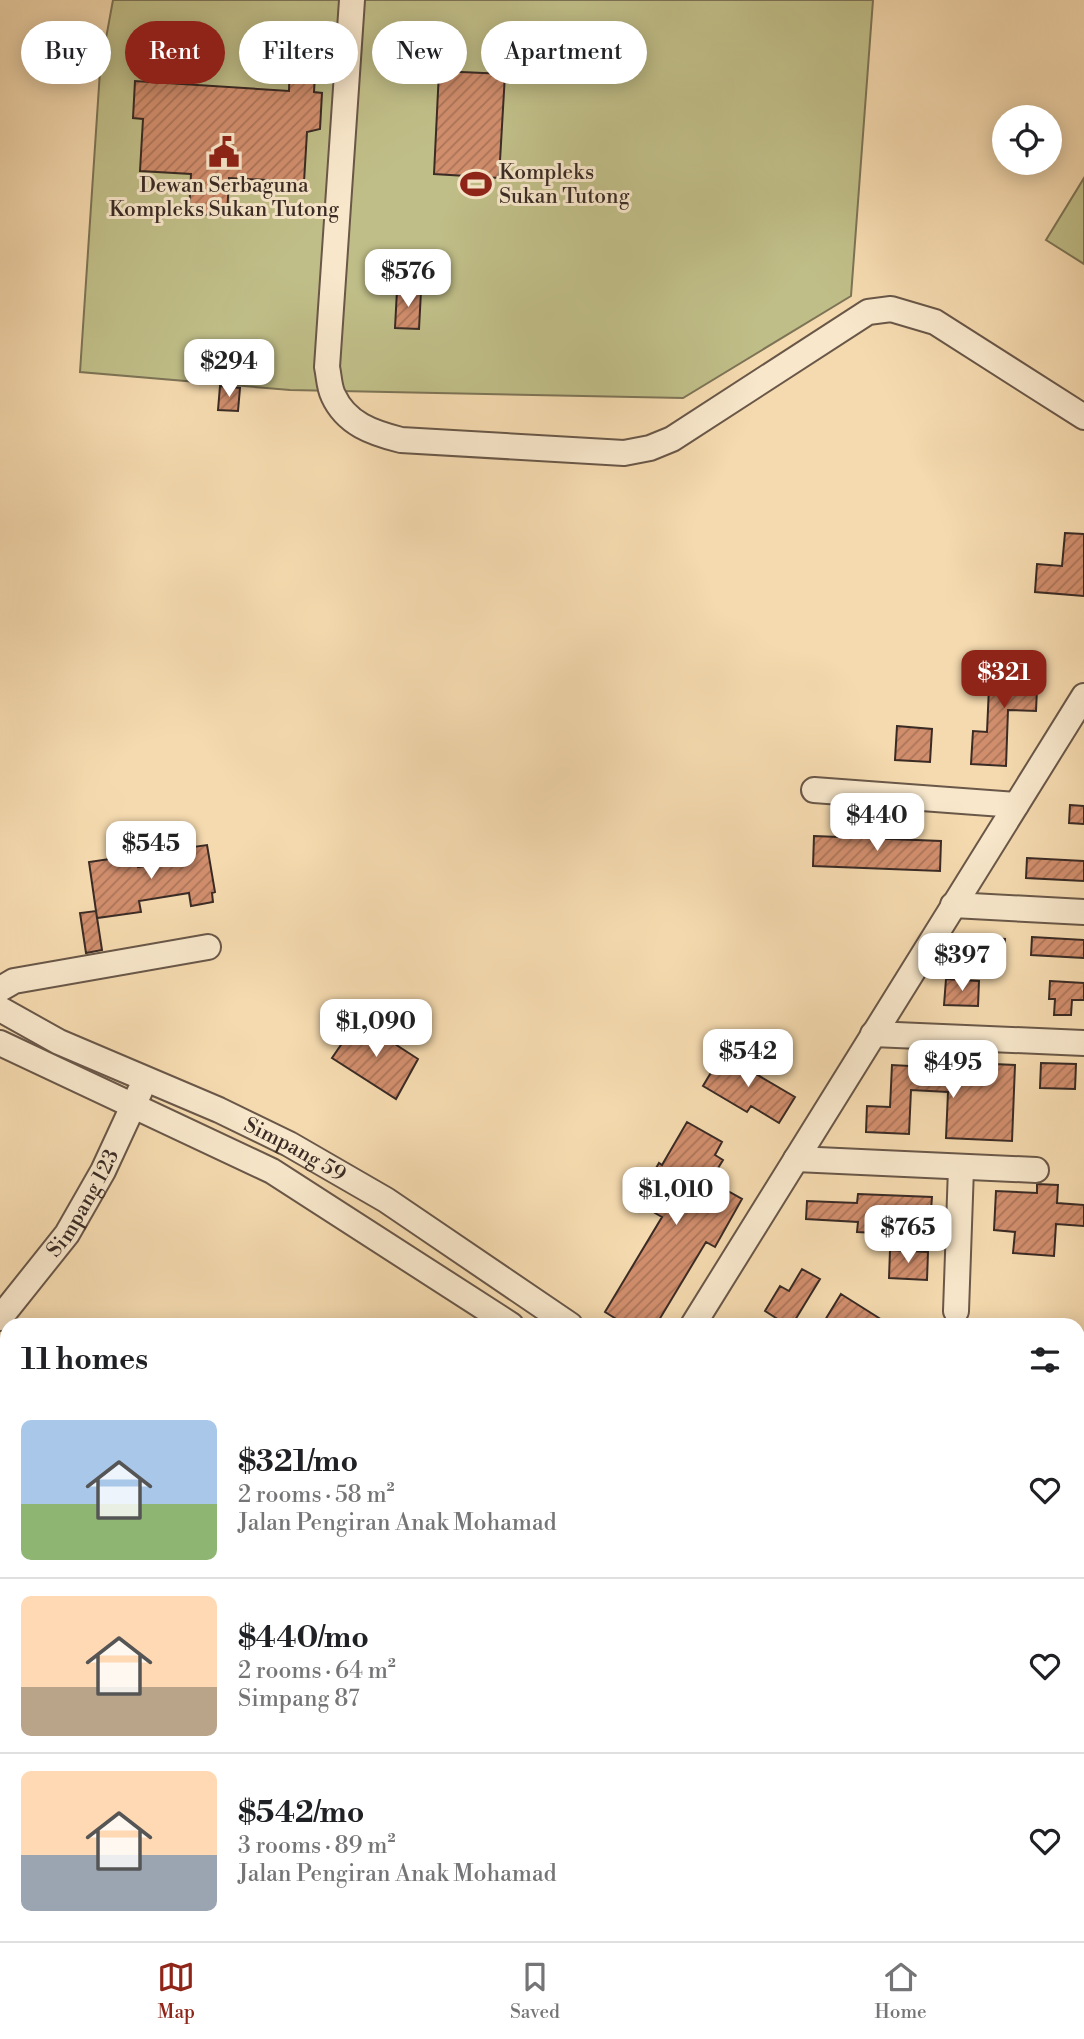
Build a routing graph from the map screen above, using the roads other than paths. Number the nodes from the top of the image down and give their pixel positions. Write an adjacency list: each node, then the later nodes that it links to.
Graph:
1 (352, 0): 2 (street)
2 (1084, 417)
3 (1084, 696): 5 (street)
4 (814, 790): 5 (street)
5 (1016, 805): 6 (street)
6 (953, 905): 7 (street); 11 (street)
7 (1084, 912)
8 (208, 947): 9 (street)
9 (0, 989)
10 (0, 1009): 14 (street, Simpang 59)
11 (873, 1034): 13 (street); 16 (street)
12 (0, 1043): 15 (street, Simpang 59)
13 (1084, 1043)
14 (146, 1078): 15 (street, Simpang 123); 22 (street, Simpang 59)
15 (132, 1106): 20 (street, Simpang 123); 21 (street, Simpang 59)
16 (796, 1159): 17 (street); 23 (street)
17 (961, 1168): 18 (street); 19 (street)
18 (1036, 1170)
19 (956, 1311)
20 (0, 1318)
21 (500, 1318)
22 (560, 1318)
23 (697, 1318)

